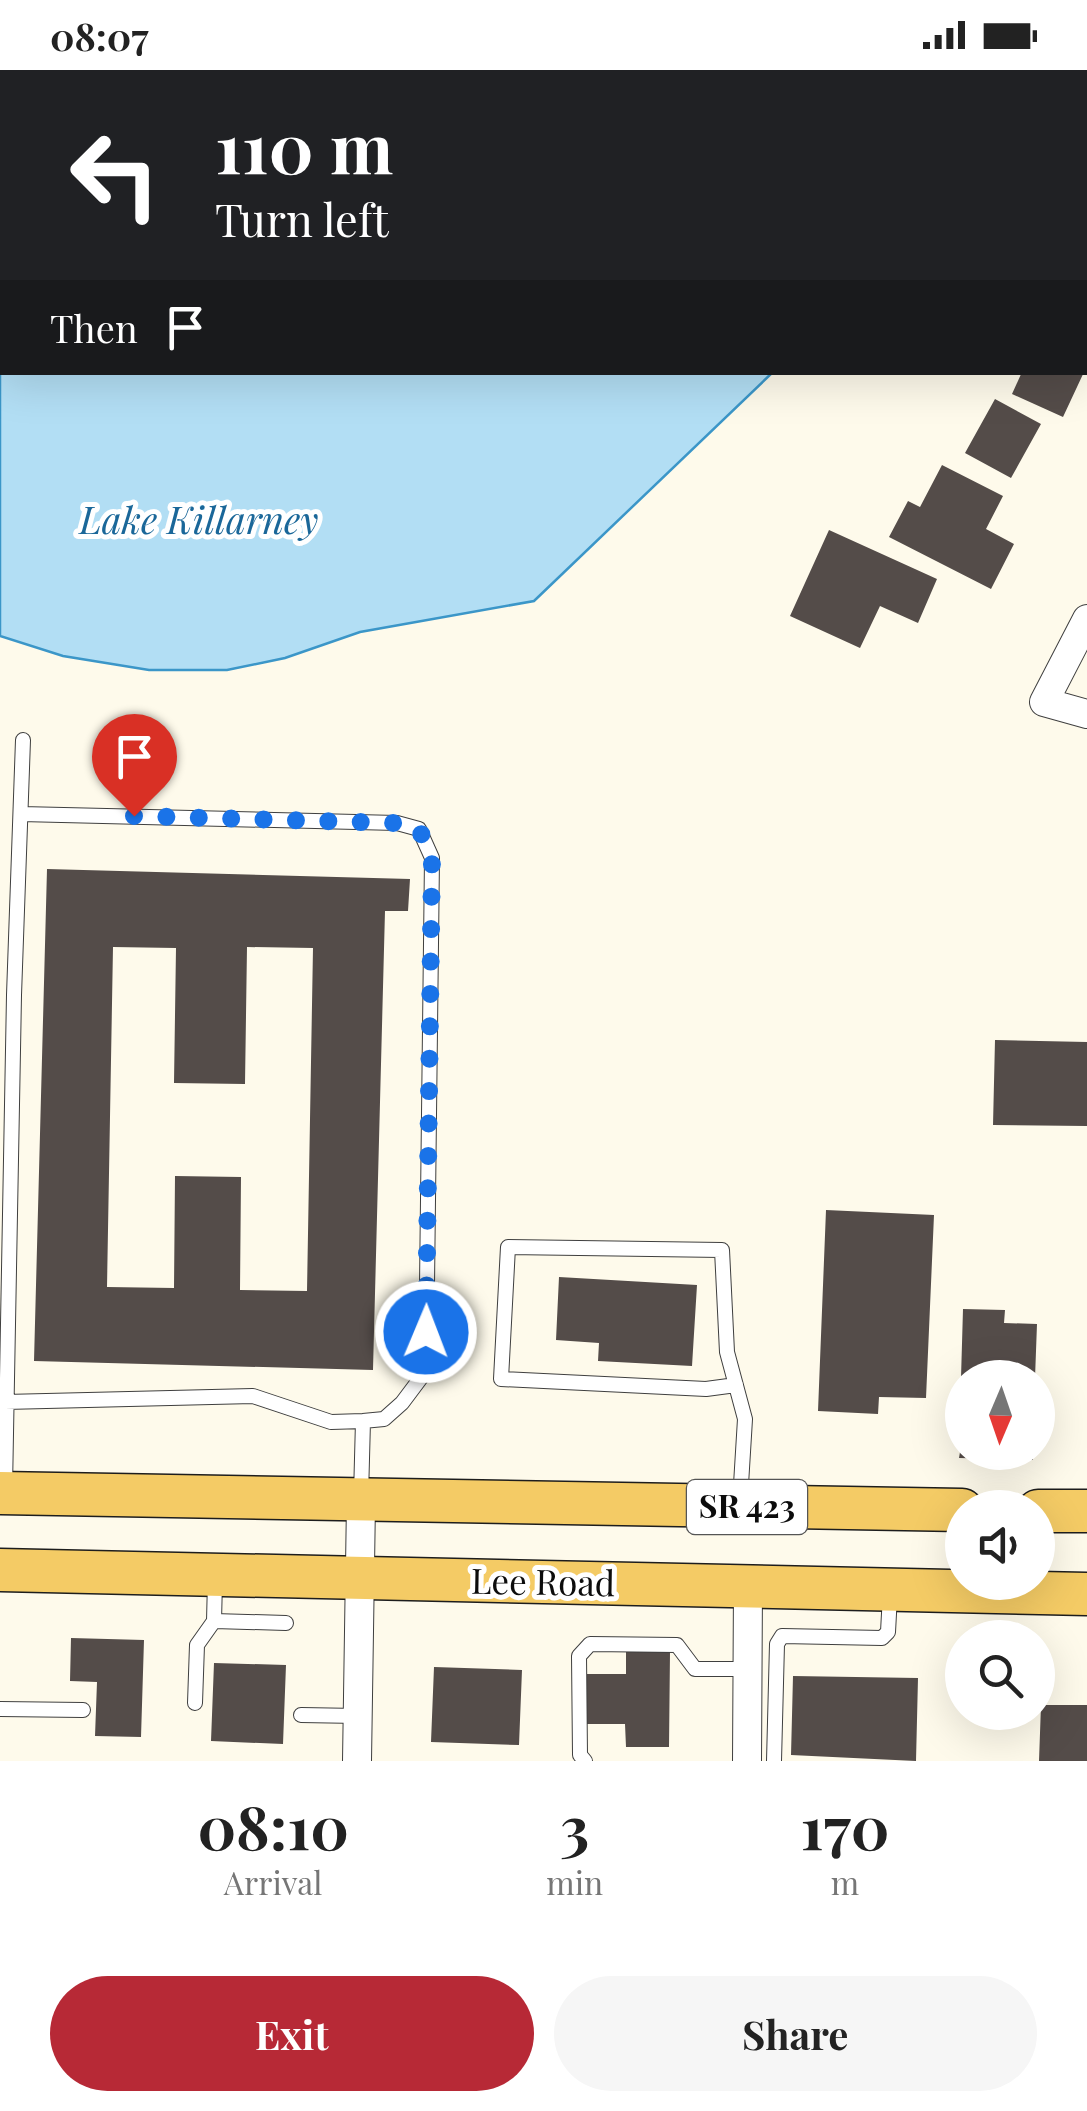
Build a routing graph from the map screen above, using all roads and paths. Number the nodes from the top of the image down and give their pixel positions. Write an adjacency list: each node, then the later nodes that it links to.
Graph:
1 (1087, 619): 2 (street)
2 (1087, 714)
3 (23, 740): 4 (lane)
4 (20, 814): 6 (lane); 7 (lane)
5 (736, 1385): 5 (lane); 10 (lane)
6 (5, 1402): 7 (lane); 8 (lane)
7 (363, 1421): 9 (lane)
8 (3, 1493): 9 (main road, SR 423)
9 (362, 1502): 10 (main road, SR 423); 16 (street)
10 (740, 1507): 11 (main road, SR 423)
11 (945, 1510)
12 (1055, 1511): 13 (main road)
13 (1087, 1511)
14 (0, 1570): 15 (main road, Lee Road / SR 423)
15 (216, 1576): 16 (main road, Lee Road / SR 423); 20 (lane)
16 (359, 1579): 17 (main road, Lee Road / SR 423); 27 (street)
17 (748, 1586): 18 (main road, Lee Road / SR 423); 22 (street)
18 (890, 1590): 19 (main road, Lee Road / SR 423); 31 (lane)
19 (1087, 1594)
20 (214, 1621): 21 (lane); 23 (lane)
21 (286, 1623)
22 (748, 1669): 28 (lane); 30 (street)
23 (195, 1703)
24 (0, 1709): 25 (lane)
25 (83, 1710)
26 (300, 1715): 27 (lane)
27 (358, 1716): 29 (street)
28 (582, 1758)
29 (358, 1761)
30 (747, 1761)
31 (774, 1761)

